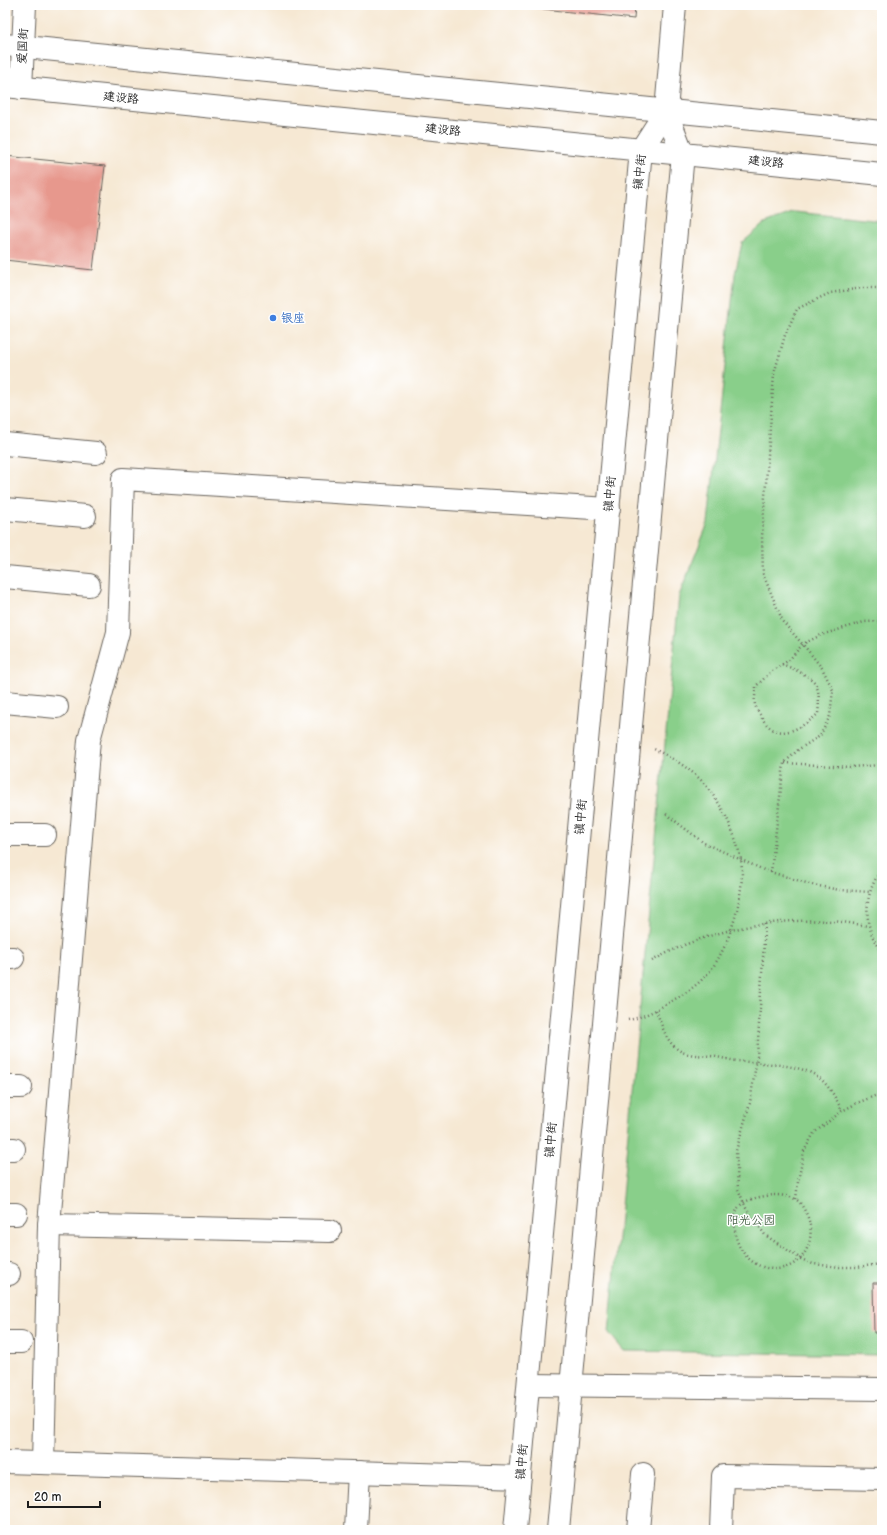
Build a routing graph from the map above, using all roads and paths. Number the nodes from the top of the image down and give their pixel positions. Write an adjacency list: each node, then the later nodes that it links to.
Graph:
1 (25, 5): 3 (main road, 爱国街)
2 (675, 5): 5 (main road, 镇中街)
3 (14, 46): 4 (main road, 爱国街); 5 (main road)
4 (13, 87): 7 (main road, 建设路)
5 (666, 111): 6 (main road); 7 (main road, 镇中街); 8 (main road, 镇中街)
6 (882, 132)
7 (641, 150): 8 (main road, 建设路); 14 (main road, 镇中街)
8 (683, 154): 9 (main road, 建设路); 23 (main road, 镇中街)
9 (882, 174)
10 (882, 288): 19 (path)
11 (5, 444): 12 (main road)
12 (96, 453)
13 (5, 509): 15 (main road)
14 (609, 510): 45 (main road); 49 (main road, 镇中街)
15 (85, 516)
16 (5, 577): 17 (main road)
17 (89, 585)
18 (882, 621): 19 (path)
19 (802, 644): 20 (path); 24 (path)
20 (782, 664): 20 (path)
21 (5, 702): 22 (main road)
22 (57, 708)
23 (630, 739): 29 (path); 39 (main road, 镇中街)
24 (784, 763): 25 (path); 31 (path)
25 (882, 765)
26 (666, 814): 29 (path)
27 (5, 835): 28 (main road)
28 (45, 835)
29 (741, 860): 31 (path); 35 (path)
30 (882, 869): 32 (path)
31 (771, 872): 32 (path)
32 (870, 892): 34 (path)
33 (765, 924): 34 (path); 35 (path); 40 (path)
34 (868, 926): 36 (path)
35 (731, 930): 37 (path); 38 (path)
36 (882, 953)
37 (652, 961)
38 (656, 1010): 39 (path); 40 (path)
39 (604, 1024): 50 (main road, 镇中街)
40 (756, 1062): 42 (path); 44 (path)
41 (882, 1091): 42 (path)
42 (842, 1111): 43 (path)
43 (796, 1199): 44 (path); 47 (path)
44 (744, 1203): 47 (path); 47 (path)
45 (48, 1225): 46 (main road); 53 (main road)
46 (330, 1231)
47 (801, 1259): 48 (path)
48 (882, 1264)
49 (529, 1386): 50 (main road); 56 (main road, 镇中街)
50 (571, 1386): 51 (main road); 60 (main road, 镇中街)
51 (882, 1389)
52 (5, 1462): 53 (main road)
53 (43, 1463): 54 (main road)
54 (359, 1472): 56 (main road); 58 (main road)
55 (643, 1474): 61 (main road)
56 (520, 1477): 59 (main road, 镇中街)
57 (882, 1479): 62 (main road)
58 (356, 1530)
59 (515, 1530)
60 (558, 1530)
61 (638, 1530)
62 (721, 1530)

